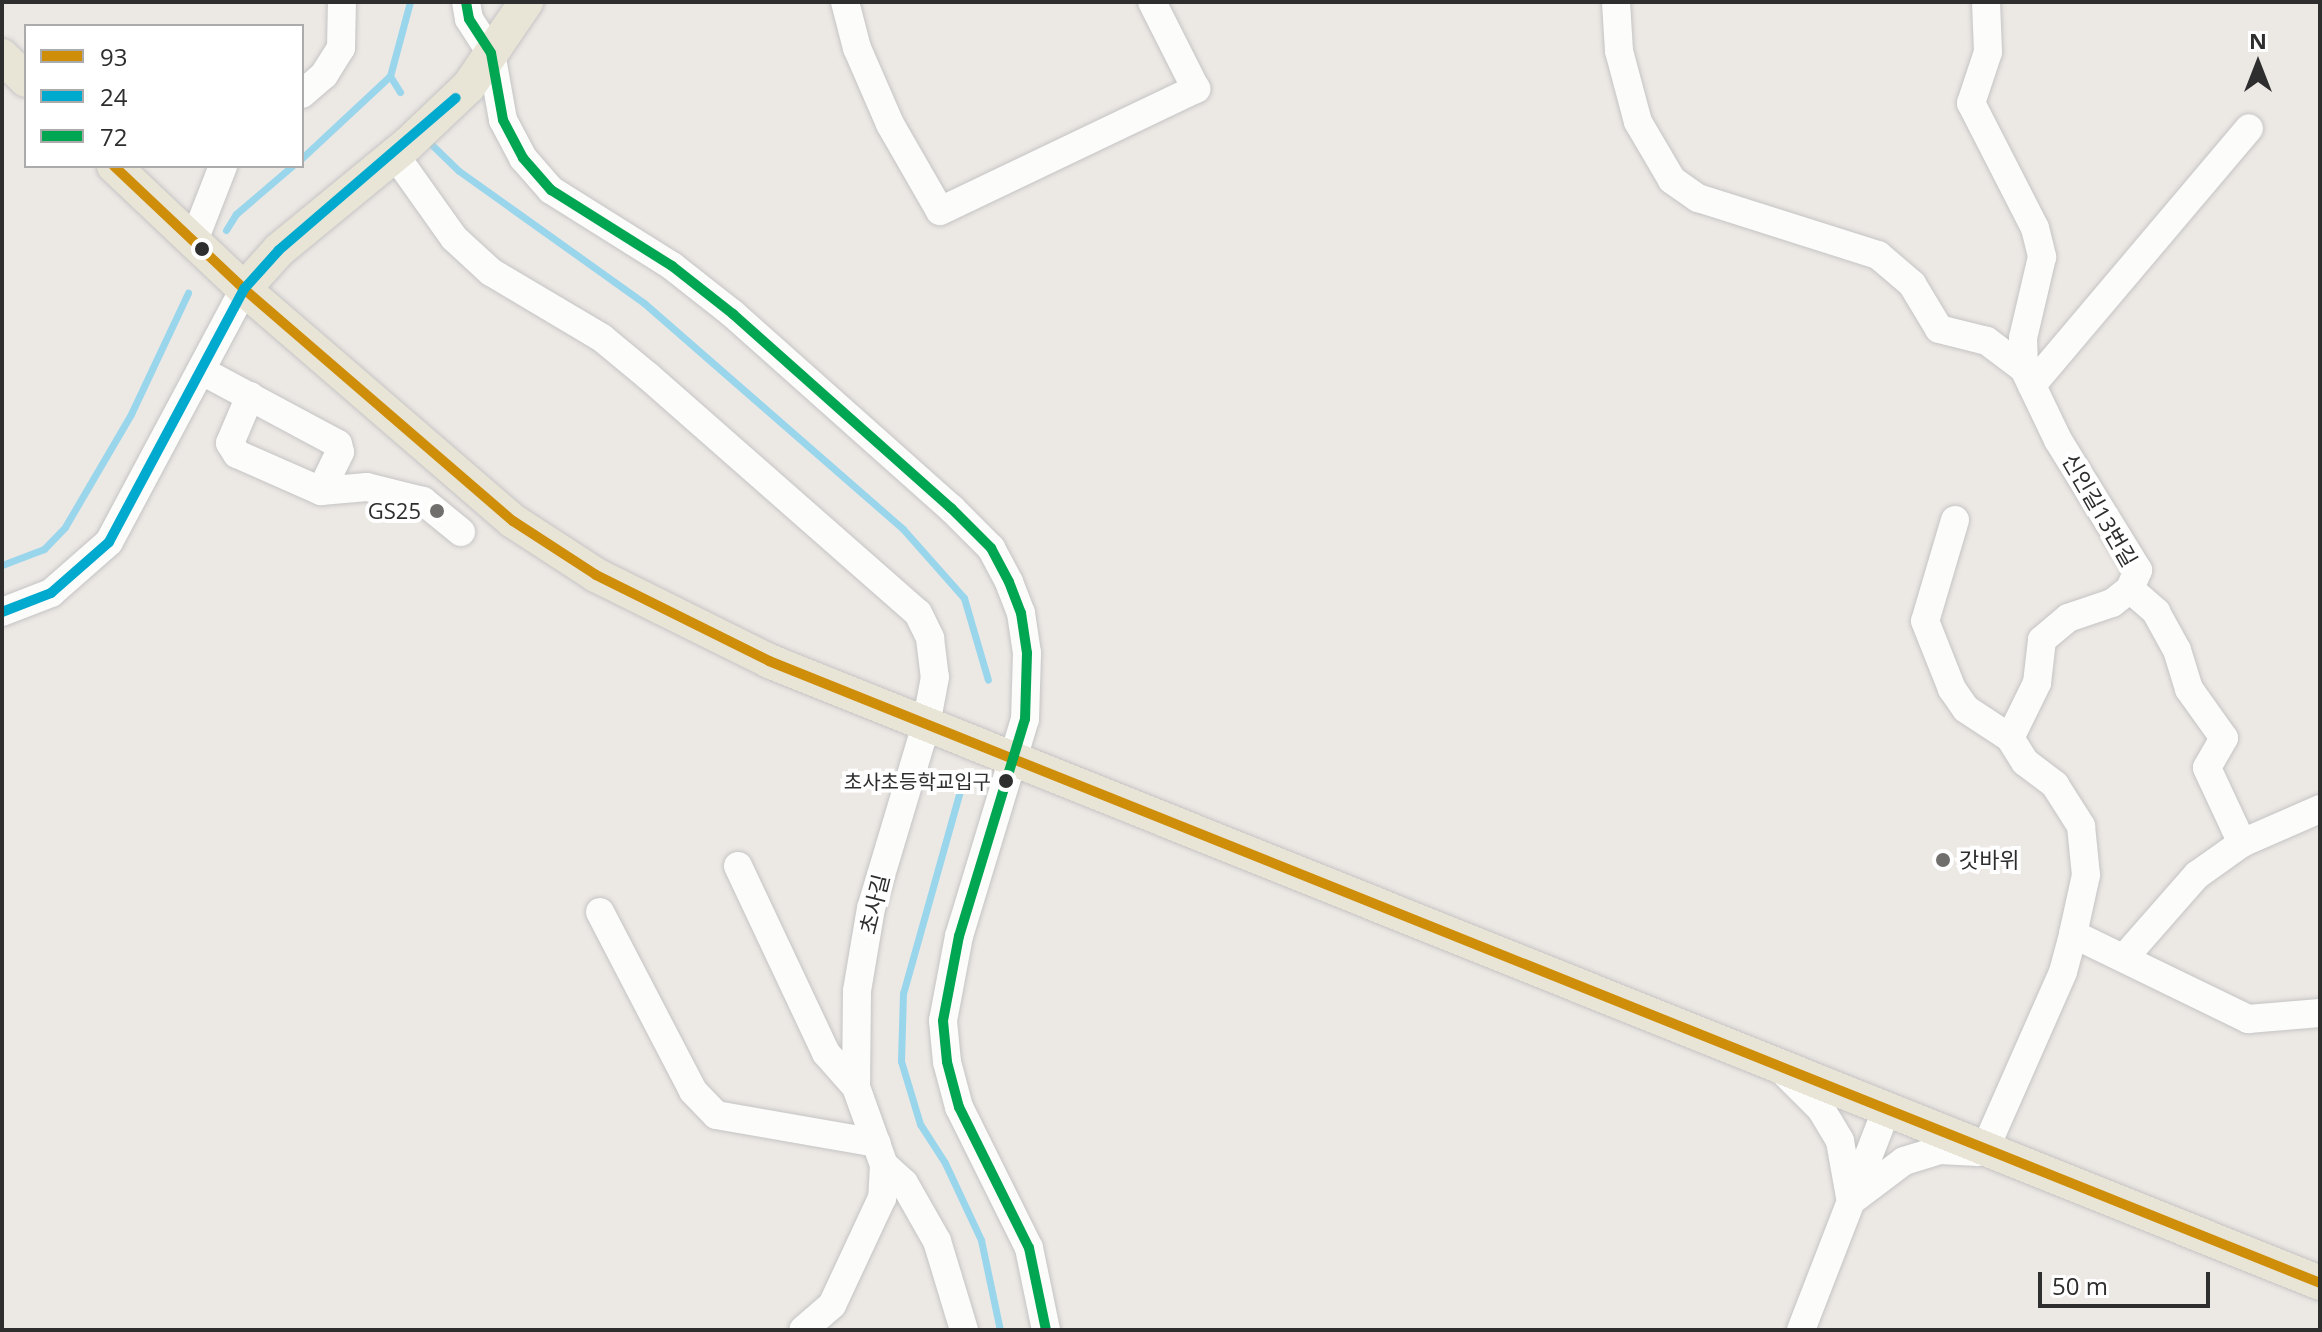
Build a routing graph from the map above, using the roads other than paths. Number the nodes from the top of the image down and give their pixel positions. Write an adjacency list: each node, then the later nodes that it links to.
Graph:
1 (342, 2): 11 (street)
2 (466, 2): 8 (street)
3 (526, 2): 8 (main road)
4 (845, 2): 5 (street)
5 (1152, 2)
6 (1616, 2): 19 (street)
7 (1986, 2): 19 (street, 신인길13번길)
8 (491, 53): 13 (main road); 28 (street)
9 (2, 56): 10 (main road)
10 (24, 78)
11 (304, 92)
12 (2249, 128): 19 (street)
13 (395, 155): 17 (main road); 26 (street, 초사길)
14 (116, 168): 16 (main road)
15 (222, 168): 16 (street)
16 (193, 243): 17 (main road)
17 (244, 289): 18 (street); 26 (main road)
18 (202, 371): 20 (street); 25 (street)
19 (2028, 377): 24 (street, 신인길13번길)
20 (250, 396): 21 (street); 21 (street)
21 (321, 491): 23 (street)
22 (1955, 520): 27 (street)
23 (461, 532)
24 (2130, 589): 27 (street, 신인길13번길); 30 (street)
25 (2, 612)
26 (926, 725): 28 (main road); 37 (street, 초사길)
27 (2010, 738): 33 (street)
28 (1012, 760): 36 (main road); 45 (street)
29 (2320, 809): 30 (street)
30 (2242, 843): 34 (street)
31 (738, 866): 37 (street)
32 (600, 912): 40 (street)
33 (2073, 934): 34 (street); 39 (street)
34 (2124, 958): 35 (street)
35 (2320, 1013)
36 (1781, 1069): 38 (main road); 41 (street)
37 (856, 1087): 40 (street)
38 (1886, 1111): 39 (main road); 41 (street)
39 (1989, 1151): 41 (street); 42 (main road)
40 (880, 1154): 43 (street); 44 (street)
41 (1851, 1202): 46 (street)
42 (2320, 1283)
43 (803, 1330)
44 (964, 1330)
45 (1046, 1330)
46 (1801, 1330)

